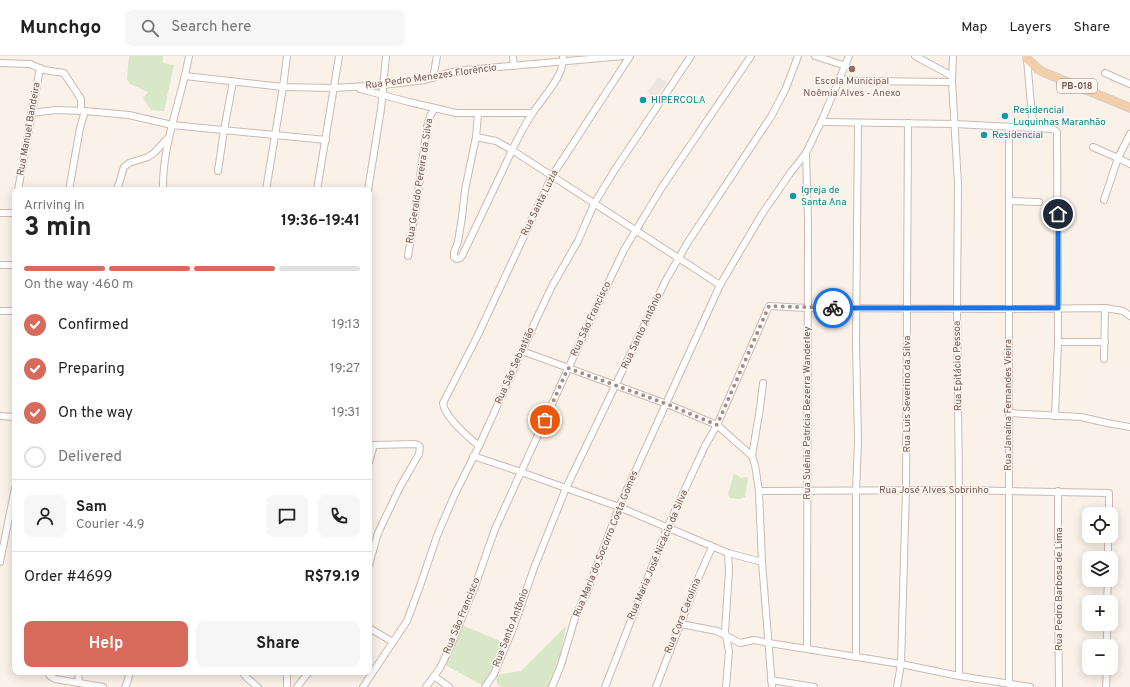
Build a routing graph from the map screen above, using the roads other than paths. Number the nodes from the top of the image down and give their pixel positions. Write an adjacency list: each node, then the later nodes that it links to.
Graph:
1 (189, 56): 24 (street)
2 (287, 56): 31 (street)
3 (339, 56): 33 (street)
4 (386, 56): 30 (street)
5 (437, 56): 25 (street)
6 (514, 56): 20 (street)
7 (613, 56): 8 (street, Rua Pedro Menezes Florêncio); 18 (street, Rua Pedro Menezes Florêncio)
8 (624, 56)
9 (630, 56): 60 (street, Rua Santa Luzia)
10 (691, 56): 71 (street, Rua São Sebastião)
11 (751, 56): 74 (street, Rua São Francisco)
12 (798, 56): 76 (street, Rua Santo Antônio)
13 (815, 56): 21 (street)
14 (849, 56): 21 (street, Rua Maria do Socorro Costa Gomes)
15 (915, 56): 27 (street)
16 (952, 56): 27 (street, Rua Epitácio Pessoa)
17 (1027, 58): 36 (main road, PB-018); 47 (street)
18 (563, 59): 20 (street, Rua Pedro Menezes Florêncio); 39 (street)
19 (0, 63): 22 (street)
20 (514, 66): 25 (street, Rua Pedro Menezes Florêncio)
21 (846, 66): 26 (street, Rua Maria do Socorro Costa Gomes)
22 (40, 68): 37 (street); 38 (street, Rua Manuel Bandeira)
23 (1105, 73): 29 (street)
24 (185, 76): 28 (street, Rua Pedro Menezes Florêncio); 45 (street)
25 (433, 78): 30 (street, Rua Pedro Menezes Florêncio)
26 (840, 79): 27 (street); 41 (street, Rua Maria do Socorro Costa Gomes)
27 (952, 79): 44 (street, Rua Epitácio Pessoa)
28 (234, 82): 31 (street, Rua Pedro Menezes Florêncio); 48 (street)
29 (1130, 84)
30 (383, 85): 32 (street, Rua Pedro Menezes Florêncio); 34 (street)
31 (283, 87): 33 (street, Rua Pedro Menezes Florêncio); 50 (street)
32 (355, 87): 33 (street, Rua Pedro Menezes Florêncio); 34 (street)
33 (334, 88): 53 (street)
34 (382, 95): 35 (street); 67 (street)
35 (435, 108): 40 (street); 75 (street, Rua Geraldo Pereira da Silva)
36 (1130, 108)
37 (83, 111): 38 (street); 45 (street); 62 (street)
38 (31, 113): 61 (street, Rua Manuel Bandeira)
39 (532, 113): 40 (street); 55 (street)
40 (478, 114): 51 (street)
41 (821, 122): 42 (street); 56 (street, Rua Maria do Socorro Costa Gomes)
42 (858, 123): 43 (street); 81 (street)
43 (908, 123): 44 (street); 82 (street, Rua Luis Severino da Silva)
44 (955, 124): 46 (street); 83 (street, Rua Epitácio Pessoa)
45 (172, 126): 48 (street); 52 (street)
46 (1009, 127): 47 (street); 69 (street, Rua Janaína Fernandes Vieira)
47 (1033, 128): 84 (street)
48 (224, 130): 50 (street); 59 (street)
49 (1130, 134): 57 (street)
50 (274, 135): 53 (street); 65 (street)
51 (476, 137): 55 (street); 55 (street)
52 (169, 138): 63 (street); 64 (street)
53 (326, 140): 66 (street)
54 (1093, 147): 57 (street)
55 (512, 150): 60 (street)
56 (806, 152): 79 (street, Rua Maria do Socorro Costa Gomes); 80 (street, Rua Suênia Patrícia Bezerra Wanderley)
57 (1118, 158): 58 (street); 68 (street)
58 (1130, 164)
59 (218, 171)
60 (552, 176): 71 (street); 104 (street, Rua Santa Luzia)
61 (19, 187)
62 (70, 187)
63 (118, 187)
64 (163, 187)
65 (266, 187)
66 (318, 187)
67 (368, 187)
68 (1104, 200)
69 (1009, 201): 70 (street); 86 (street, Rua Janaína Fernandes Vieira)
70 (1039, 202)
71 (594, 204): 74 (street); 92 (street, Rua São Sebastião)
72 (12, 213): 73 (street)
73 (0, 214)
74 (635, 231): 76 (street); 94 (street, Rua São Francisco)
75 (408, 256)
76 (677, 258): 79 (street); 96 (street, Rua Santo Antônio)
77 (0, 265): 78 (street)
78 (12, 265)
79 (720, 285): 97 (street, Rua Maria do Socorro Costa Gomes)
80 (808, 308): 81 (street); 102 (street, Rua Maria José Nicácio da Silva); 110 (street, Rua Suênia Patrícia Bezerra Wanderley)
81 (856, 308): 82 (street); 115 (street)
82 (907, 308): 83 (street); 111 (street, Rua Luis Severino da Silva)
83 (957, 308): 86 (street); 112 (street, Rua Epitácio Pessoa)
84 (1058, 308): 85 (street); 86 (street); 90 (street)
85 (1105, 308): 89 (street); 91 (street)
86 (1008, 309): 98 (street, Rua Janaína Fernandes Vieira)
87 (0, 311): 88 (street)
88 (12, 311)
89 (1130, 316)
90 (1058, 342): 91 (street); 100 (street)
91 (1105, 342): 93 (street)
92 (522, 351): 94 (street); 104 (street, Rua São Sebastião)
93 (1104, 359)
94 (568, 368): 96 (street); 108 (street, Rua São Francisco)
95 (763, 383): 107 (street)
96 (617, 385): 97 (street); 109 (street, Rua Santo Antônio)
97 (667, 404): 102 (street); 118 (street, Rua Maria do Socorro Costa Gomes)
98 (1009, 414): 100 (street); 113 (street, Rua Janaína Fernandes Vieira)
99 (0, 416): 101 (street)
100 (1055, 416): 103 (street)
101 (12, 417)
102 (717, 425): 107 (street); 120 (street, Rua Maria José Nicácio da Silva)
103 (1130, 427)
104 (478, 446): 106 (street, Rua São Sebastião)
105 (372, 448): 123 (street)
106 (473, 456): 108 (street); 129 (street, Rua São Sebastião)
107 (752, 456): 114 (street)
108 (521, 472): 109 (street); 143 (street, Rua São Francisco)
109 (566, 488): 118 (street); 157 (street, Rua Santo Antônio)
110 (807, 490): 114 (street, Rua José Alves Sobrinho); 115 (street, Rua José Alves Sobrinho); 131 (street, Rua Suênia Patrícia Bezerra Wanderley)
111 (906, 490): 112 (street, Rua José Alves Sobrinho); 115 (street, Rua José Alves Sobrinho); 133 (street, Rua Luis Severino da Silva)
112 (959, 490): 113 (street, Rua José Alves Sobrinho); 144 (street, Rua Epitácio Pessoa)
113 (1008, 490): 116 (street, Rua José Alves Sobrinho); 147 (street, Rua Janaína Fernandes Vieira)
114 (759, 491): 125 (street)
115 (856, 491): 132 (street)
116 (1058, 491): 119 (street, Rua José Alves Sobrinho); 166 (street, Rua Pedro Barbosa de Lima)
117 (12, 503): 124 (street)
118 (619, 507): 120 (street); 158 (street, Rua Maria do Socorro Costa Gomes)
119 (1109, 507)
120 (667, 528): 121 (street); 159 (street, Rua Maria José Nicácio da Silva)
121 (712, 547): 122 (street); 126 (street, Rua Cora Carolina)
122 (728, 553): 125 (street); 128 (street)
123 (372, 554)
124 (0, 562)
125 (762, 562): 130 (street)
126 (681, 624): 128 (street); 160 (street, Rua Cora Carolina)
127 (372, 630): 129 (street)
128 (726, 635): 130 (street); 161 (street)
129 (393, 642): 134 (street, Rua São Sebastião)
130 (769, 643): 131 (street); 145 (street)
131 (807, 649): 132 (street)
132 (856, 657): 133 (street)
133 (901, 664): 144 (street); 164 (street, Rua Luis Severino da Silva)
134 (372, 674)
135 (50, 675): 146 (street)
136 (78, 675): 146 (street)
137 (129, 675): 148 (street)
138 (245, 675): 151 (street)
139 (287, 675): 152 (street)
140 (307, 675): 153 (street)
141 (371, 675): 154 (street, Rua São Sebastião)
142 (1106, 675): 167 (street)
143 (434, 676): 155 (street, Rua São Francisco); 156 (street)
144 (959, 676): 147 (street)
145 (771, 680): 162 (street); 163 (street)
146 (79, 682): 149 (street)
147 (1009, 684): 165 (street)
148 (126, 685)
149 (95, 686): 150 (street)
150 (103, 687)
151 (258, 687)
152 (287, 687)
153 (297, 687)
154 (363, 687)
155 (426, 687)
156 (449, 687)
157 (486, 687)
158 (552, 687)
159 (605, 687)
160 (656, 687)
161 (726, 687)
162 (772, 687)
163 (814, 687)
164 (897, 687)
165 (1030, 687)
166 (1059, 687)
167 (1106, 687)

